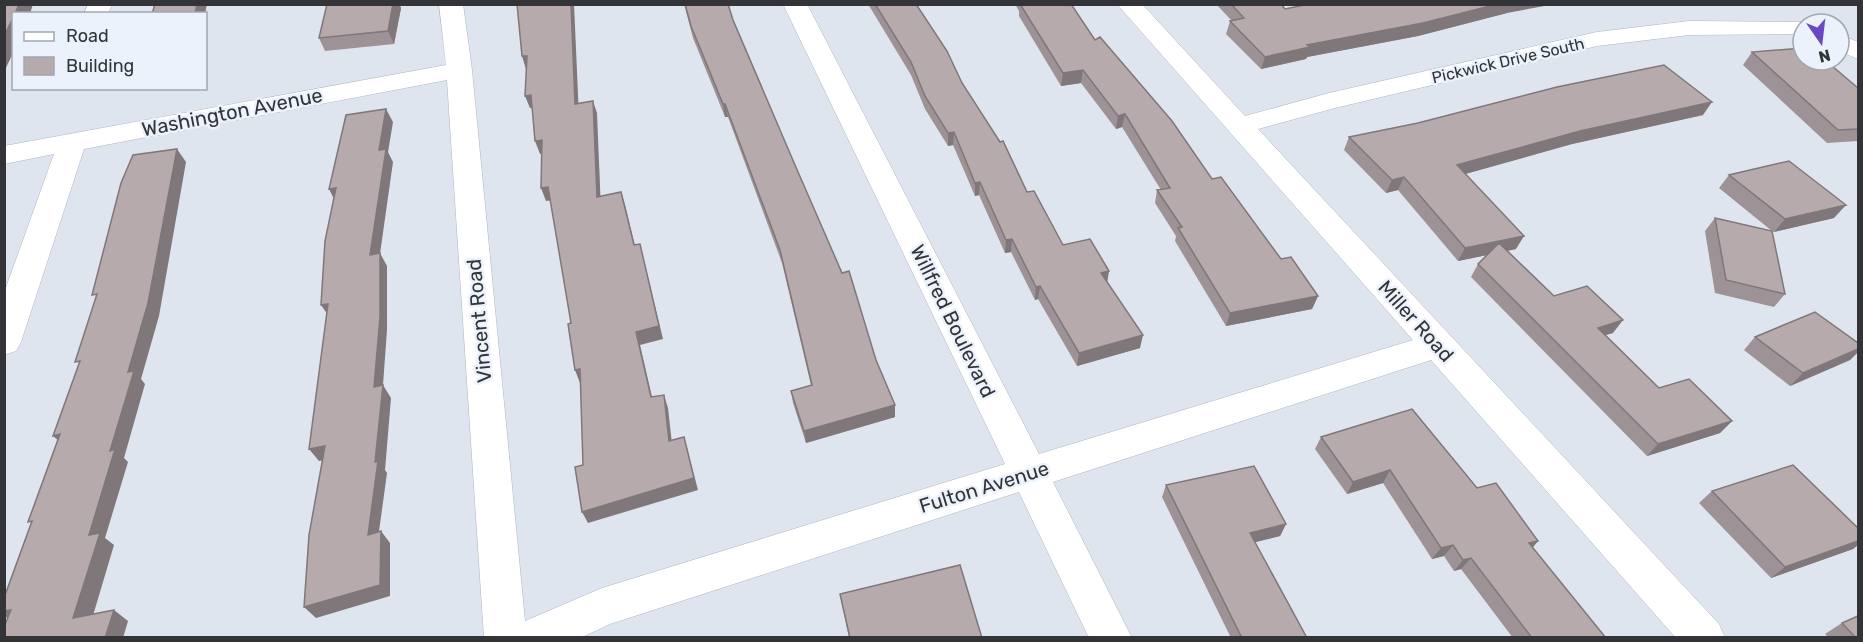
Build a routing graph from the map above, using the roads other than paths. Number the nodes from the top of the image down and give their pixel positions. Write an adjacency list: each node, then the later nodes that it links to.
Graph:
1 (451, 4): 5 (street, Vincent Road)
2 (795, 4): 11 (street, Willfred Boulevard)
3 (1128, 4): 6 (street, Miller Road)
4 (1791, 27): 6 (street, Pickwick Drive South)
5 (459, 70): 7 (street, Washington Avenue); 12 (street, Vincent Road)
6 (1238, 126): 10 (street, Miller Road)
7 (72, 142): 8 (street, Washington Avenue); 9 (street)
8 (4, 155)
9 (4, 342)
10 (1438, 345): 11 (street, Fulton Avenue); 15 (street, Miller Road)
11 (1029, 473): 13 (street, Fulton Avenue); 14 (street, Willfred Boulevard)
12 (505, 638)
13 (533, 638)
14 (1111, 638)
15 (1704, 638)

